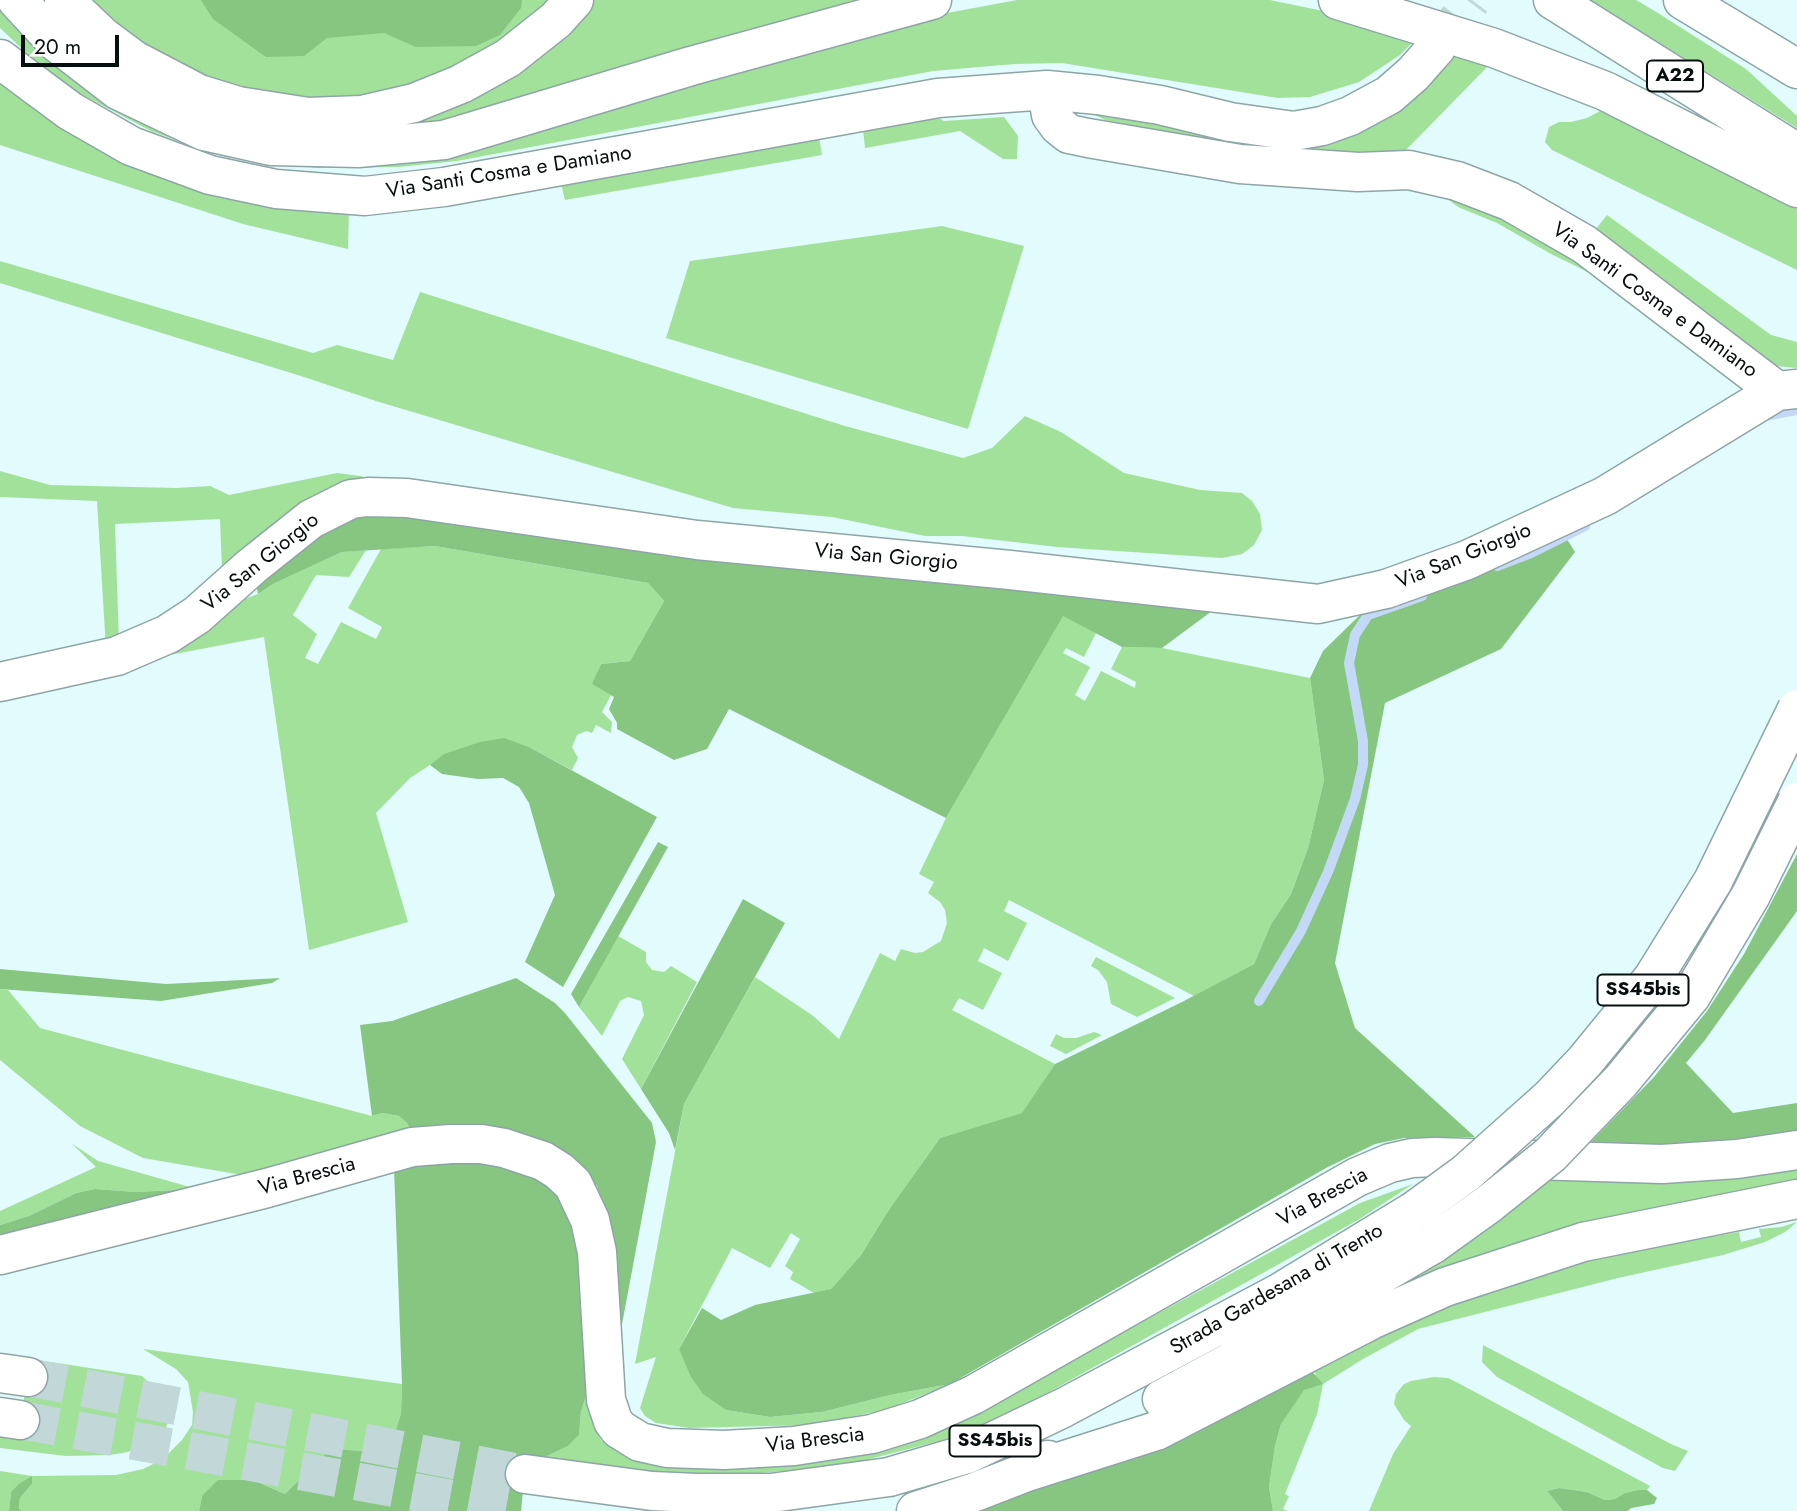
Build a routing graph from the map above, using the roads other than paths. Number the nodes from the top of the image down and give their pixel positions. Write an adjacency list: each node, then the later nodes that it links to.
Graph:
1 (17, 0): 4 (main road)
2 (64, 0): 3 (main road)
3 (574, 0)
4 (932, 0)
5 (1338, 0): 13 (main road)
6 (1553, 0): 12 (main road, A22)
7 (1683, 0): 10 (main road)
8 (1436, 48): 11 (main road, Via Santi Cosma e Damiano)
9 (0, 58): 11 (main road, Via Santi Cosma e Damiano)
10 (1797, 69)
11 (1047, 90): 14 (main road, Via Santi Cosma e Damiano)
12 (1797, 153)
13 (1797, 188)
14 (1787, 390): 15 (main road, Via San Giorgio)
15 (0, 682)
16 (1797, 709): 22 (main road, Strada Gardesana di Trento / SS45bis, bridge)
17 (1797, 802): 21 (main road, Strada Gardesana di Trento / SS45bis, bridge)
18 (1797, 1150): 20 (main road, Via Brescia)
19 (1797, 1199): 21 (main road)
20 (0, 1255)
21 (1024, 1473): 23 (main road, Strada Gardesana di Trento / SS45bis)
22 (525, 1474)
23 (916, 1511)

